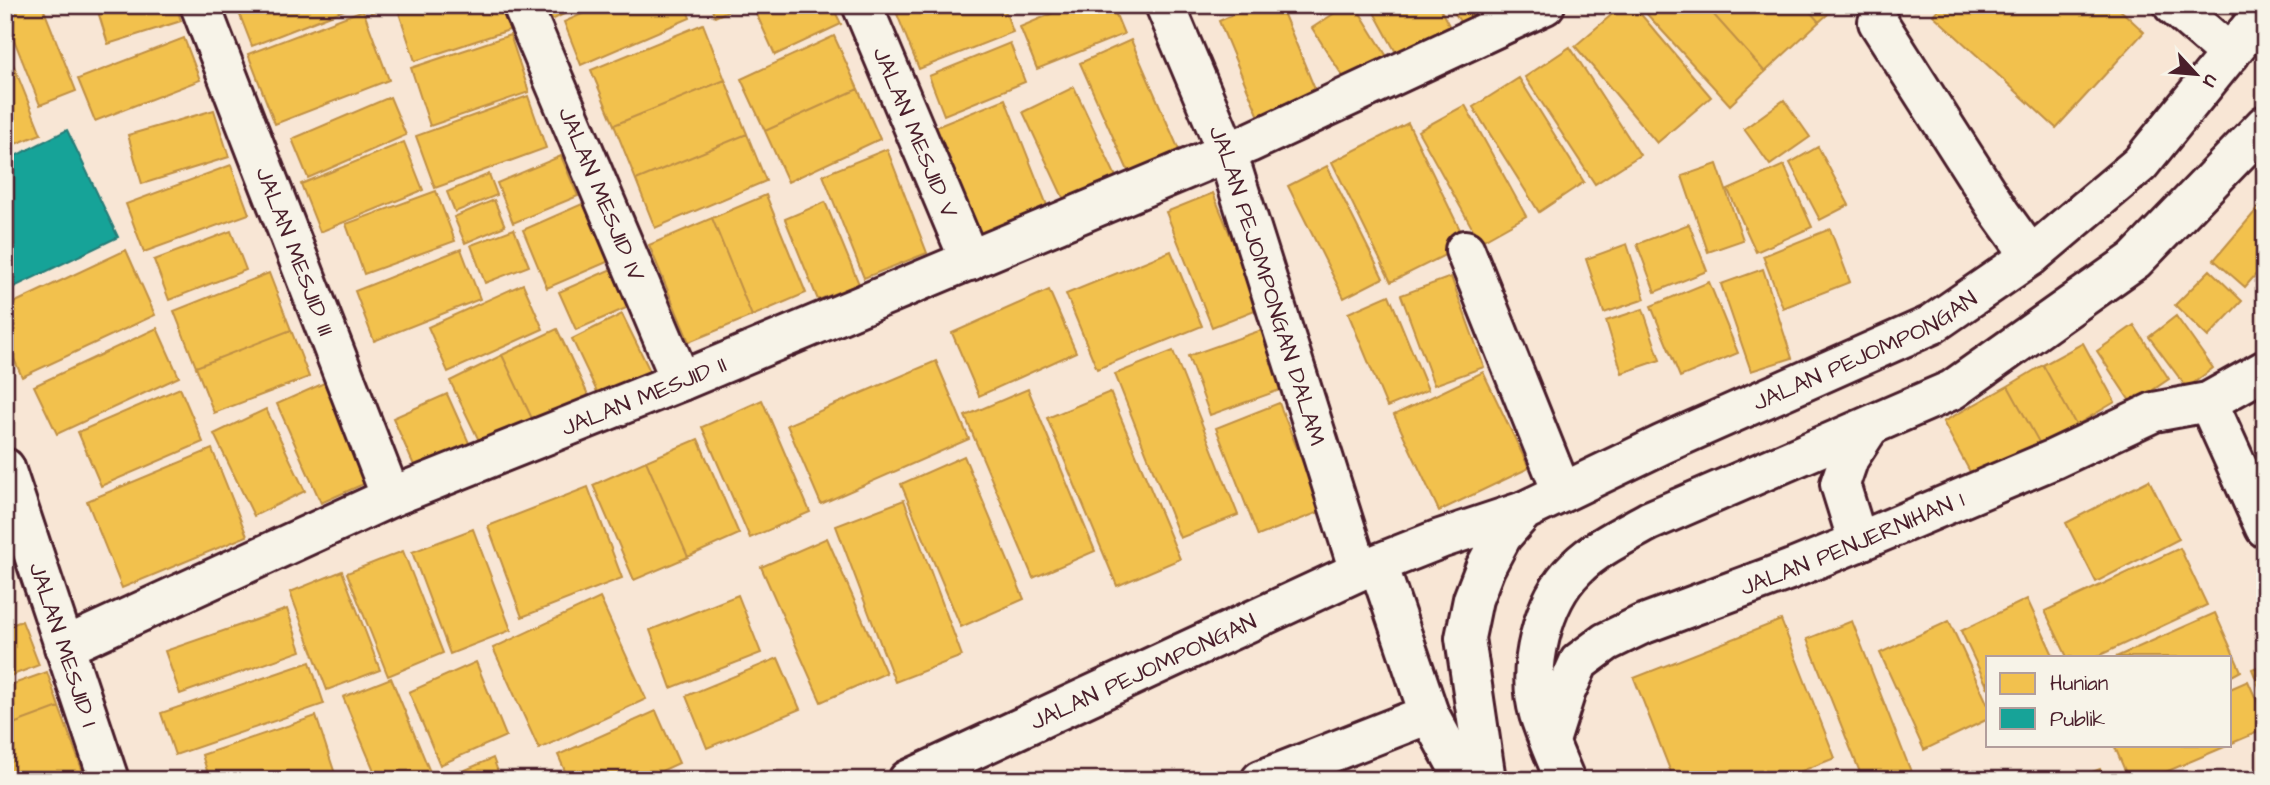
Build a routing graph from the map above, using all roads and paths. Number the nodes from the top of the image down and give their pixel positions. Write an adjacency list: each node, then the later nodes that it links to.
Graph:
1 (200, 5): 21 (street, JALAN MESJID III)
2 (522, 5): 16 (street, JALAN MESJID IV)
3 (862, 5): 14 (street, JALAN MESJID V)
4 (1166, 5): 11 (street, JALAN PEJOMPONGAN DALAM)
5 (1545, 5): 11 (street, JALAN MESJID II)
6 (2173, 5): 9 (street)
7 (2265, 10): 9 (street, JALAN PEJOMPONGAN)
8 (1878, 22): 13 (street)
9 (2230, 54): 13 (street, JALAN PEJOMPONGAN)
10 (2265, 125): 18 (street)
11 (1227, 152): 14 (street, JALAN MESJID II); 25 (street, JALAN PEJOMPONGAN DALAM)
12 (1465, 250): 20 (street)
13 (2031, 257): 20 (street, JALAN PEJOMPONGAN)
14 (971, 261): 16 (street, JALAN MESJID II)
15 (2265, 370): 17 (street, JALAN PENJERNIHAN 1)
16 (681, 381): 21 (street, JALAN MESJID II)
17 (2208, 402): 23 (street); 24 (street, JALAN PENJERNIHAN 1)
18 (1870, 426): 24 (street); 28 (street)
19 (5, 468): 26 (street, JALAN MESJID I)
20 (1562, 492): 22 (street, JALAN PEJOMPONGAN)
21 (391, 497): 26 (street, JALAN MESJID II)
22 (1524, 511): 25 (street, JALAN PEJOMPONGAN); 33 (street)
23 (2265, 528)
24 (1858, 542): 28 (street, JALAN PENJERNIHAN 1)
25 (1369, 568): 27 (street); 30 (street, JALAN PEJOMPONGAN)
26 (64, 646): 29 (street, JALAN MESJID I)
27 (1429, 714): 31 (street); 32 (street)
28 (1549, 741): 34 (street)
29 (109, 780)
30 (908, 780)
31 (1261, 780)
32 (1475, 780)
33 (1486, 780)
34 (1565, 780)

